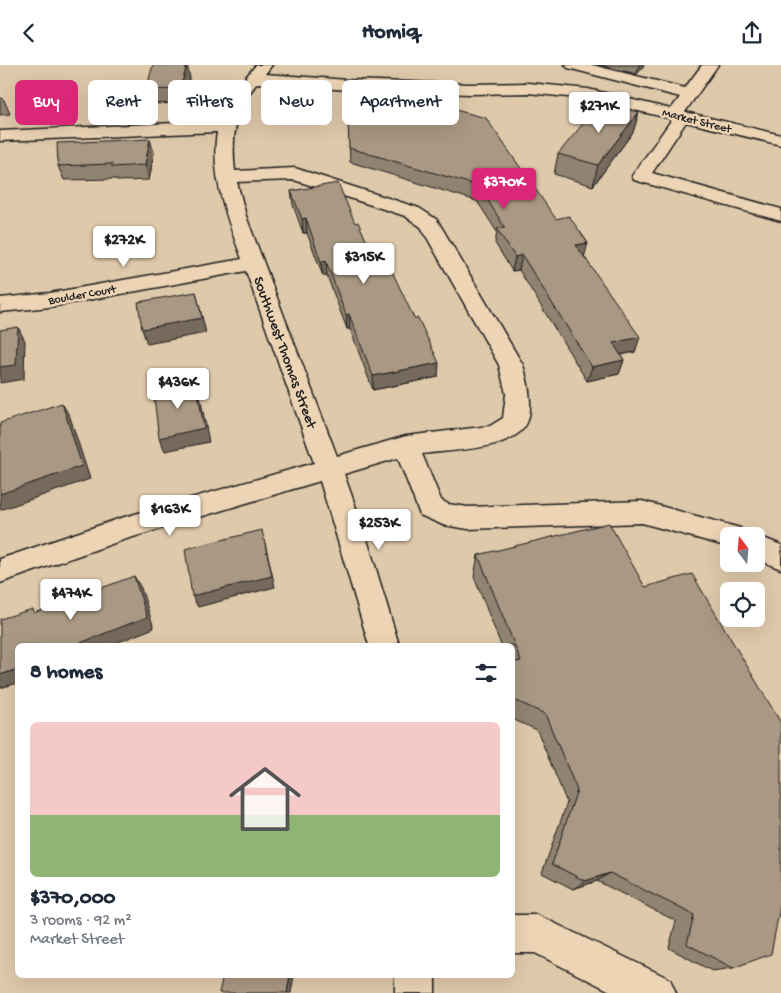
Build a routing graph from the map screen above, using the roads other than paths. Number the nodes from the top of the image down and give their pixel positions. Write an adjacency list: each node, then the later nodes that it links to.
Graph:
1 (573, 65): 4 (street)
2 (710, 65): 4 (street)
3 (259, 72): 5 (street, Market Street)
4 (689, 94): 5 (street)
5 (678, 115): 8 (street, Market Street); 10 (street)
6 (226, 125): 7 (street); 9 (street, Southwest Thomas Street)
7 (0, 136)
8 (781, 140)
9 (226, 177): 11 (street, Southwest Thomas Street); 13 (street)
10 (781, 215)
11 (253, 263): 12 (street, Boulder Court); 14 (street, Southwest Thomas Street)
12 (0, 305)
13 (406, 446): 14 (street); 15 (street)
14 (330, 469): 18 (street); 19 (street, Southwest Thomas Street)
15 (720, 533)
16 (765, 551): 17 (street)
17 (781, 557)
18 (0, 571)
19 (383, 643)
20 (515, 934): 23 (street)
21 (415, 978): 22 (street)
22 (415, 993)
23 (656, 993)

